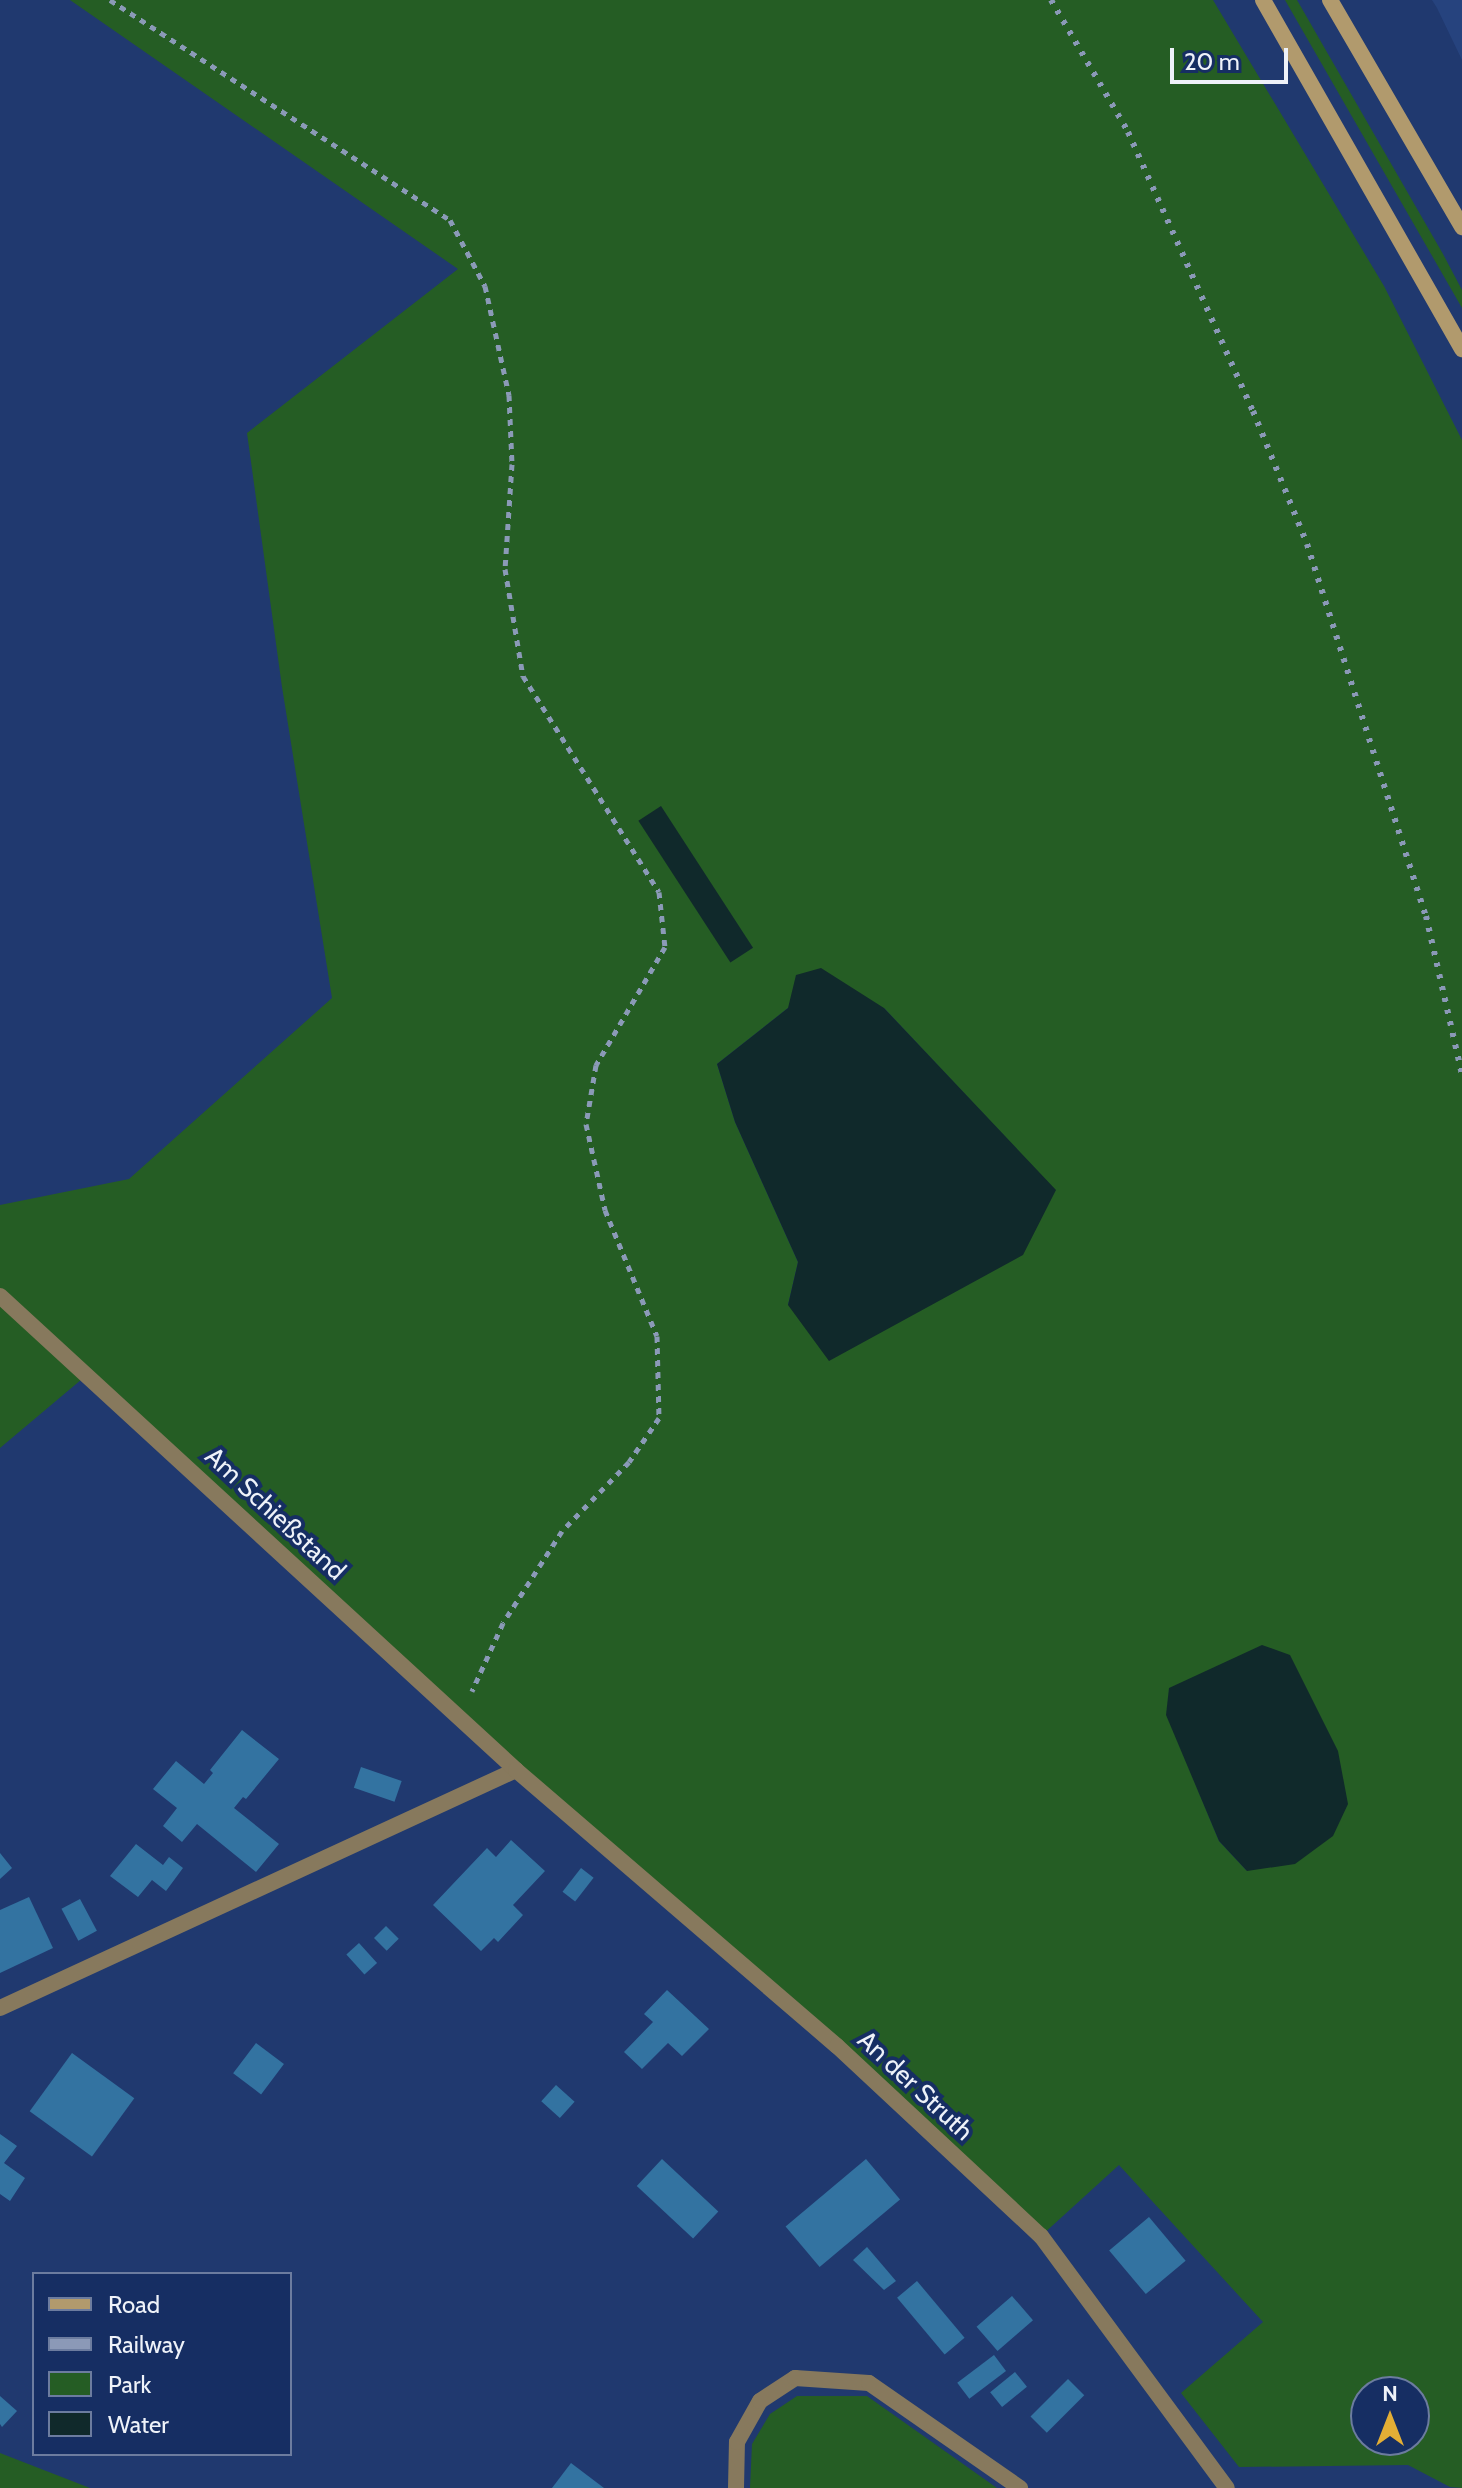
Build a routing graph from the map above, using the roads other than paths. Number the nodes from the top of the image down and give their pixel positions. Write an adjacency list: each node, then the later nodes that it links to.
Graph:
1 (1263, 0): 4 (main road)
2 (1330, 0): 3 (main road)
3 (1462, 227)
4 (1462, 349)
5 (0, 1296): 6 (street, Am Schießstand)
6 (516, 1770): 7 (street); 10 (street, An der Struth)
7 (0, 2008)
8 (736, 2488): 9 (street)
9 (1020, 2488)
10 (1227, 2488)

